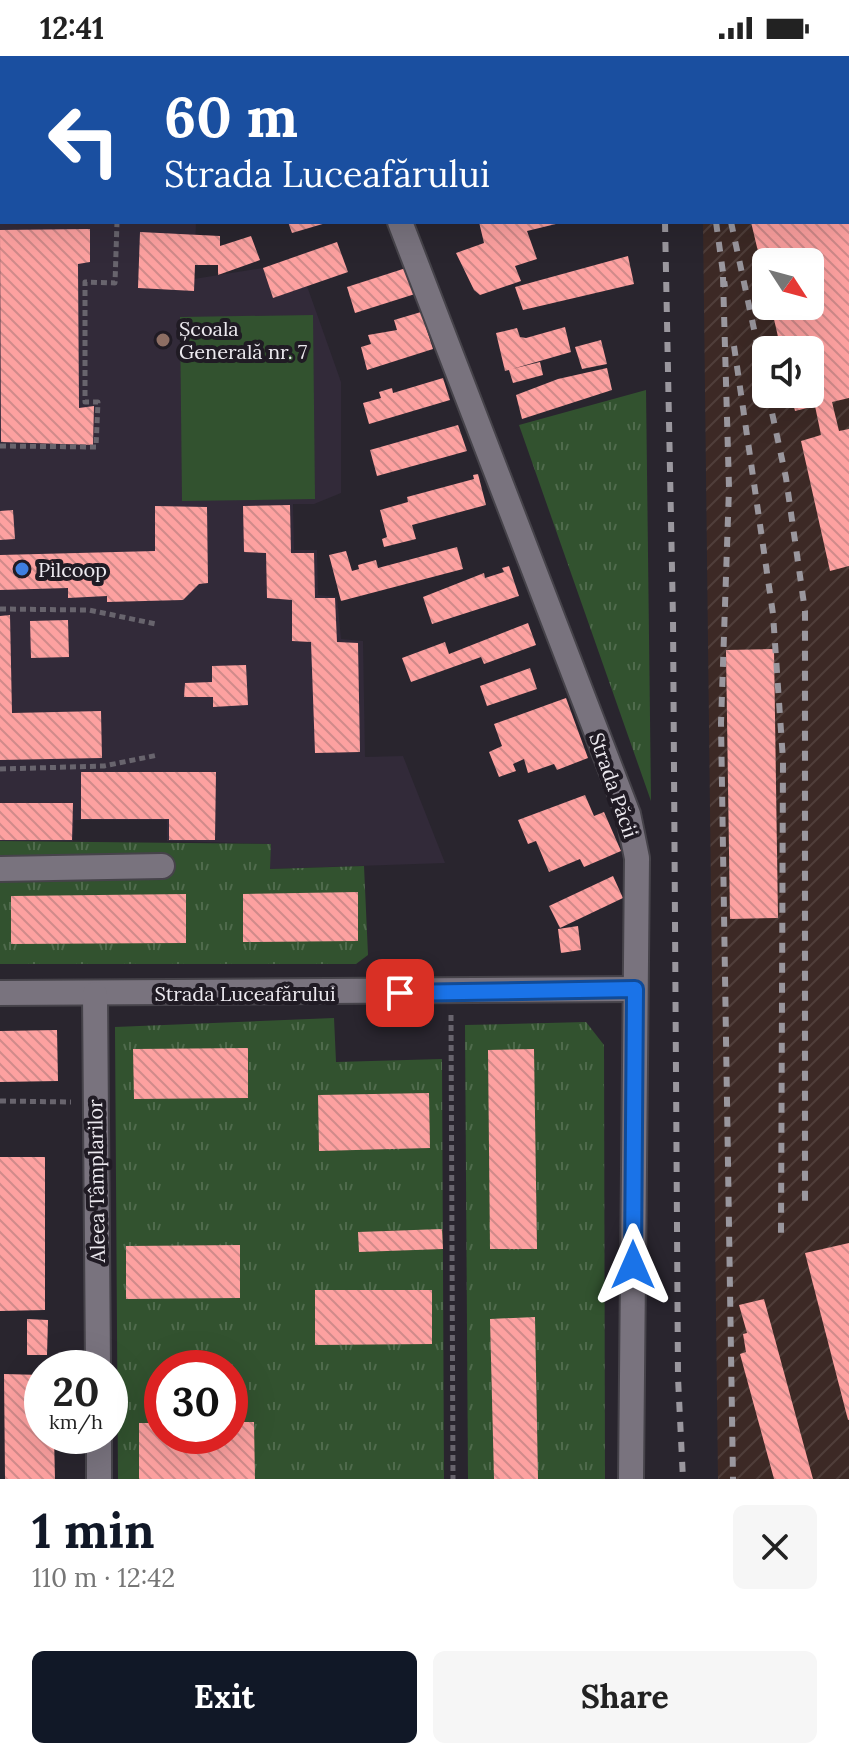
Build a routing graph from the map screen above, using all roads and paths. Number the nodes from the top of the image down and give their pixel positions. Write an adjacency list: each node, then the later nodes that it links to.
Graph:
1 (117, 224): 3 (path)
2 (401, 224): 10 (street, Strada Păcii)
3 (0, 446)
4 (0, 609): 5 (path)
5 (156, 624)
6 (158, 755): 7 (path)
7 (0, 769)
8 (162, 866): 9 (street)
9 (0, 869)
10 (635, 989): 12 (street, Strada Luceafărului); 20 (street, Strada Păcii)
11 (0, 993): 12 (street, Strada Luceafărului)
12 (95, 994): 15 (street, Aleea Tâmplarilor)
13 (451, 1006): 19 (path)
14 (0, 1101): 15 (path)
15 (96, 1101): 16 (street, Aleea Tâmplarilor)
16 (98, 1350)
17 (99, 1454): 18 (street)
18 (99, 1479)
19 (453, 1479)
20 (631, 1479)

